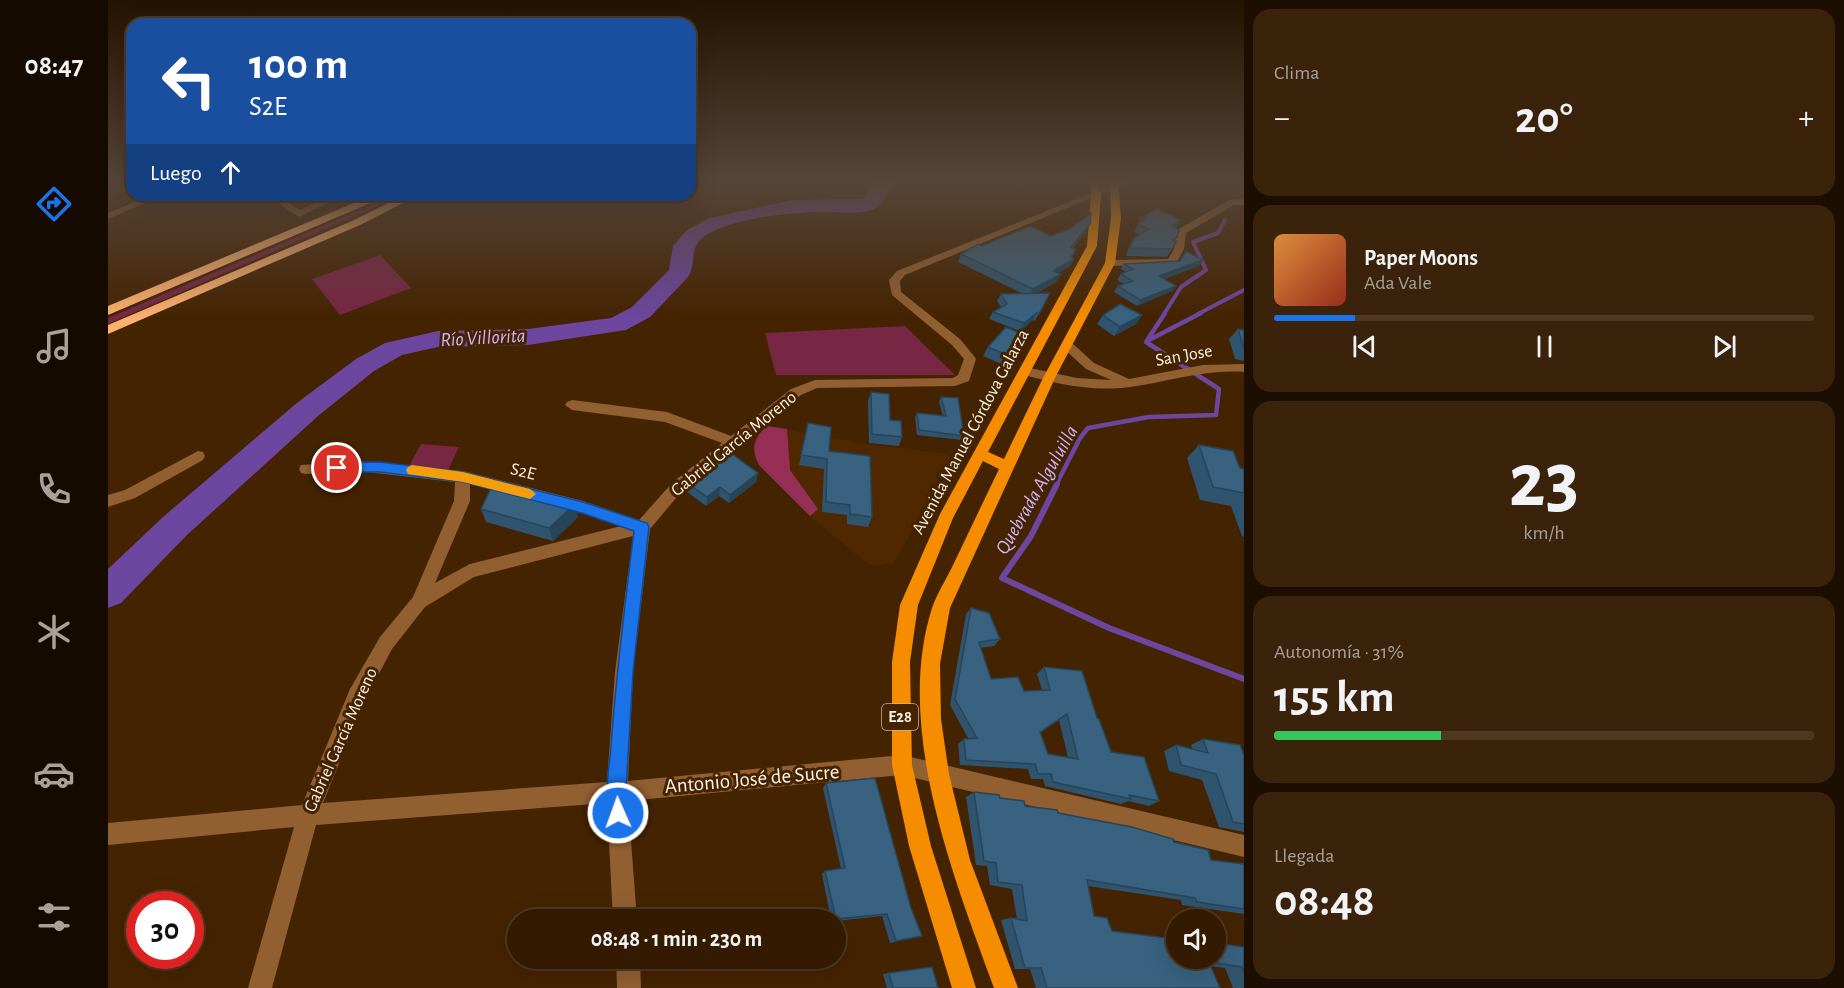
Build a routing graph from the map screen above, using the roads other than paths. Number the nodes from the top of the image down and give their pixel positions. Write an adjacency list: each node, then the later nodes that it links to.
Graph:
1 (307, 227): 8 (highway)
2 (349, 227): 9 (highway)
3 (1003, 227): 18 (street, Gabriel García Moreno)
4 (1093, 227): 12 (main road, Avenida Manuel Córdova Galarza / E28)
5 (1115, 227): 7 (main road, E28)
6 (1189, 227): 7 (street)
7 (1110, 263): 10 (main road, E28)
8 (108, 311)
9 (108, 330)
10 (1067, 345): 13 (main road, E28); 14 (street)
11 (1244, 368): 14 (street, San Jose)
12 (1025, 371): 13 (street, San Jose); 16 (main road, Avenida Manuel Córdova Galarza / E28)
13 (1049, 378): 14 (street, San Jose); 17 (main road, E28)
14 (1130, 384)
15 (572, 405): 18 (street)
16 (1002, 413): 17 (main road); 19 (main road, Avenida Manuel Córdova Galarza / E28)
17 (1028, 422): 21 (main road, E28)
18 (733, 442): 25 (street, Gabriel García Moreno)
19 (980, 454): 21 (main road); 27 (main road, Avenida Manuel Córdova Galarza / E28)
20 (198, 456): 24 (street)
21 (1007, 466): 28 (main road, E28)
22 (306, 470): 23 (street, S2E)
23 (463, 477): 25 (street, S2E); 26 (street)
24 (108, 501)
25 (642, 527): 26 (street, Gabriel García Moreno); 29 (street)
26 (419, 602): 30 (street, Gabriel García Moreno)
27 (902, 765): 28 (street, Antonio José de Sucre); 29 (street, Antonio José de Sucre); 37 (main road, Avenida Manuel Córdova Galarza / E28)
28 (939, 774): 32 (street, Antonio José de Sucre); 38 (main road, E28)
29 (617, 792): 30 (street, Antonio José de Sucre); 33 (street)
30 (308, 815): 31 (street, Antonio José de Sucre); 35 (street, Gabriel García Moreno)
31 (108, 834)
32 (1244, 846)
33 (624, 909)
34 (628, 969): 36 (street)
35 (260, 988)
36 (629, 988)
37 (964, 988)
38 (1006, 988)

